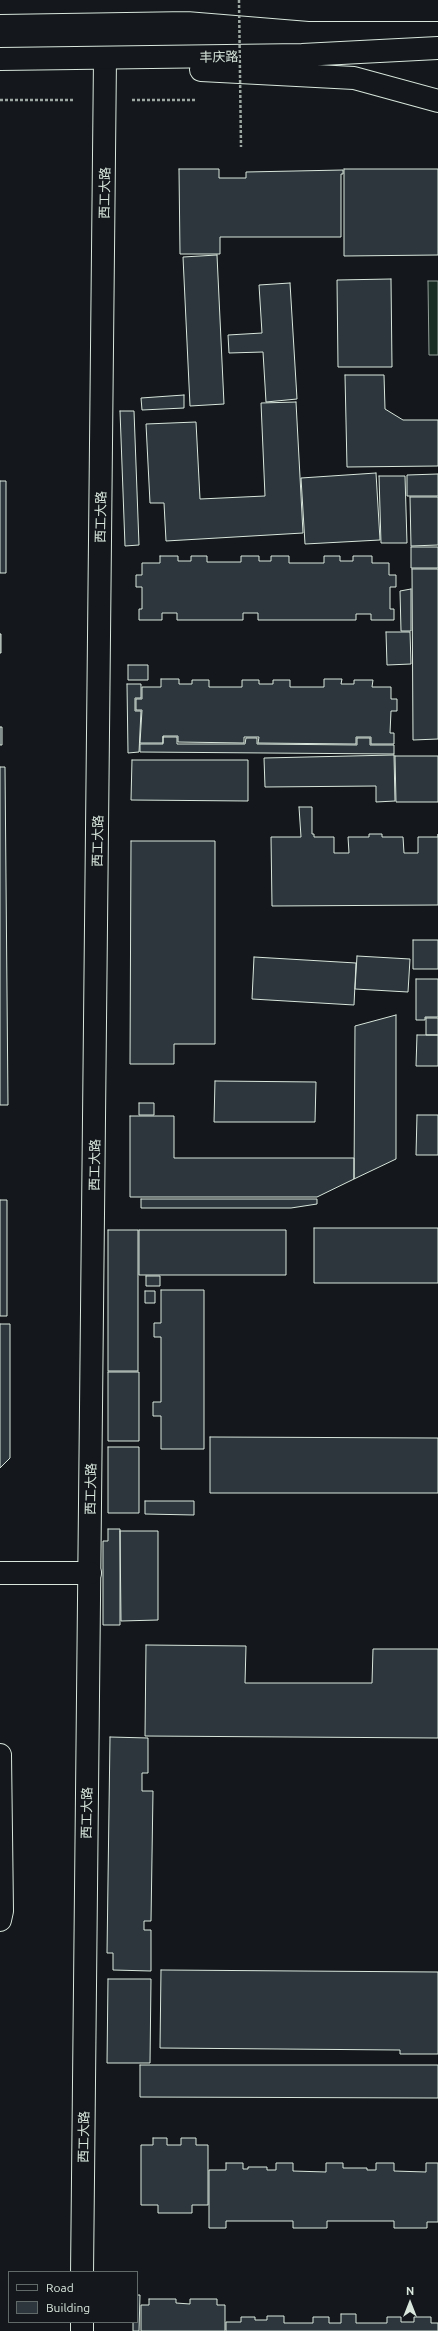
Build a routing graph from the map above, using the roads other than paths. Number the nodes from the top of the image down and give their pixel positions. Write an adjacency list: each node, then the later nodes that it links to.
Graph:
1 (188, 0): 2 (street); 4 (street)
2 (84, 1): 3 (street)
3 (0, 3)
4 (438, 10)
5 (438, 48): 7 (street, 丰庆路)
6 (105, 58): 7 (street, 丰庆路); 8 (street, 丰庆路); 11 (street, 西工大路)
7 (141, 58): 9 (street)
8 (0, 59)
9 (438, 101)
10 (0, 1573): 11 (street)
11 (90, 1573): 14 (street, 西工大路)
12 (0, 1755): 13 (street)
13 (0, 1920)
14 (82, 2271)

